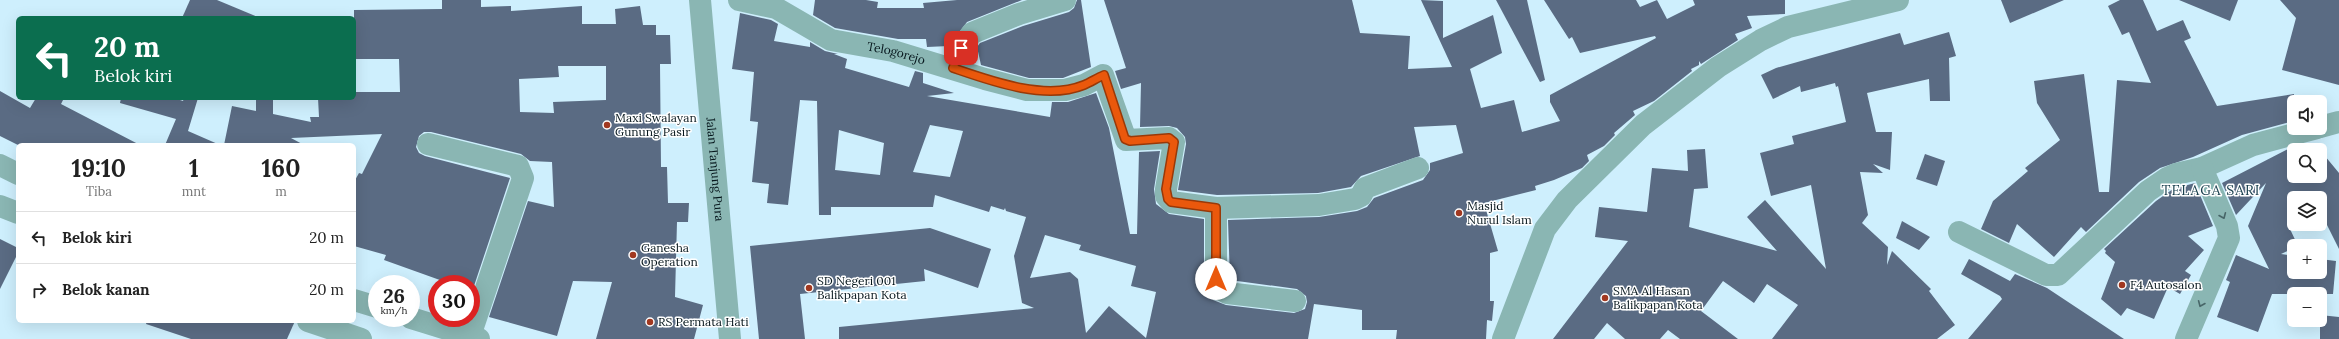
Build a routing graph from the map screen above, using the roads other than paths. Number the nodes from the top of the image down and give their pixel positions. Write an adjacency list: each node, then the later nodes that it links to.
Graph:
1 (700, 0): 25 (street, Jalan Tanjung Pura)
2 (739, 0): 5 (street, Telogorejo)
3 (1065, 0): 5 (street)
4 (1898, 0): 26 (street)
5 (953, 68): 15 (street, Telogorejo)
6 (2339, 122): 7 (street)
7 (2327, 125)
8 (2291, 135): 12 (street)
9 (428, 144): 23 (street)
10 (0, 165): 13 (street)
11 (1418, 168): 15 (street)
12 (2202, 168): 17 (street); 27 (street, one-way to 27)
13 (16, 173)
14 (0, 206): 16 (street)
15 (1216, 208): 19 (street)
16 (16, 212)
17 (1958, 232)
18 (356, 301): 20 (street)
19 (1295, 301)
20 (368, 304)
21 (420, 321): 23 (street)
22 (314, 323): 24 (street)
23 (474, 338)
24 (361, 339)
25 (730, 339)
26 (1503, 339)
27 (2186, 339)

